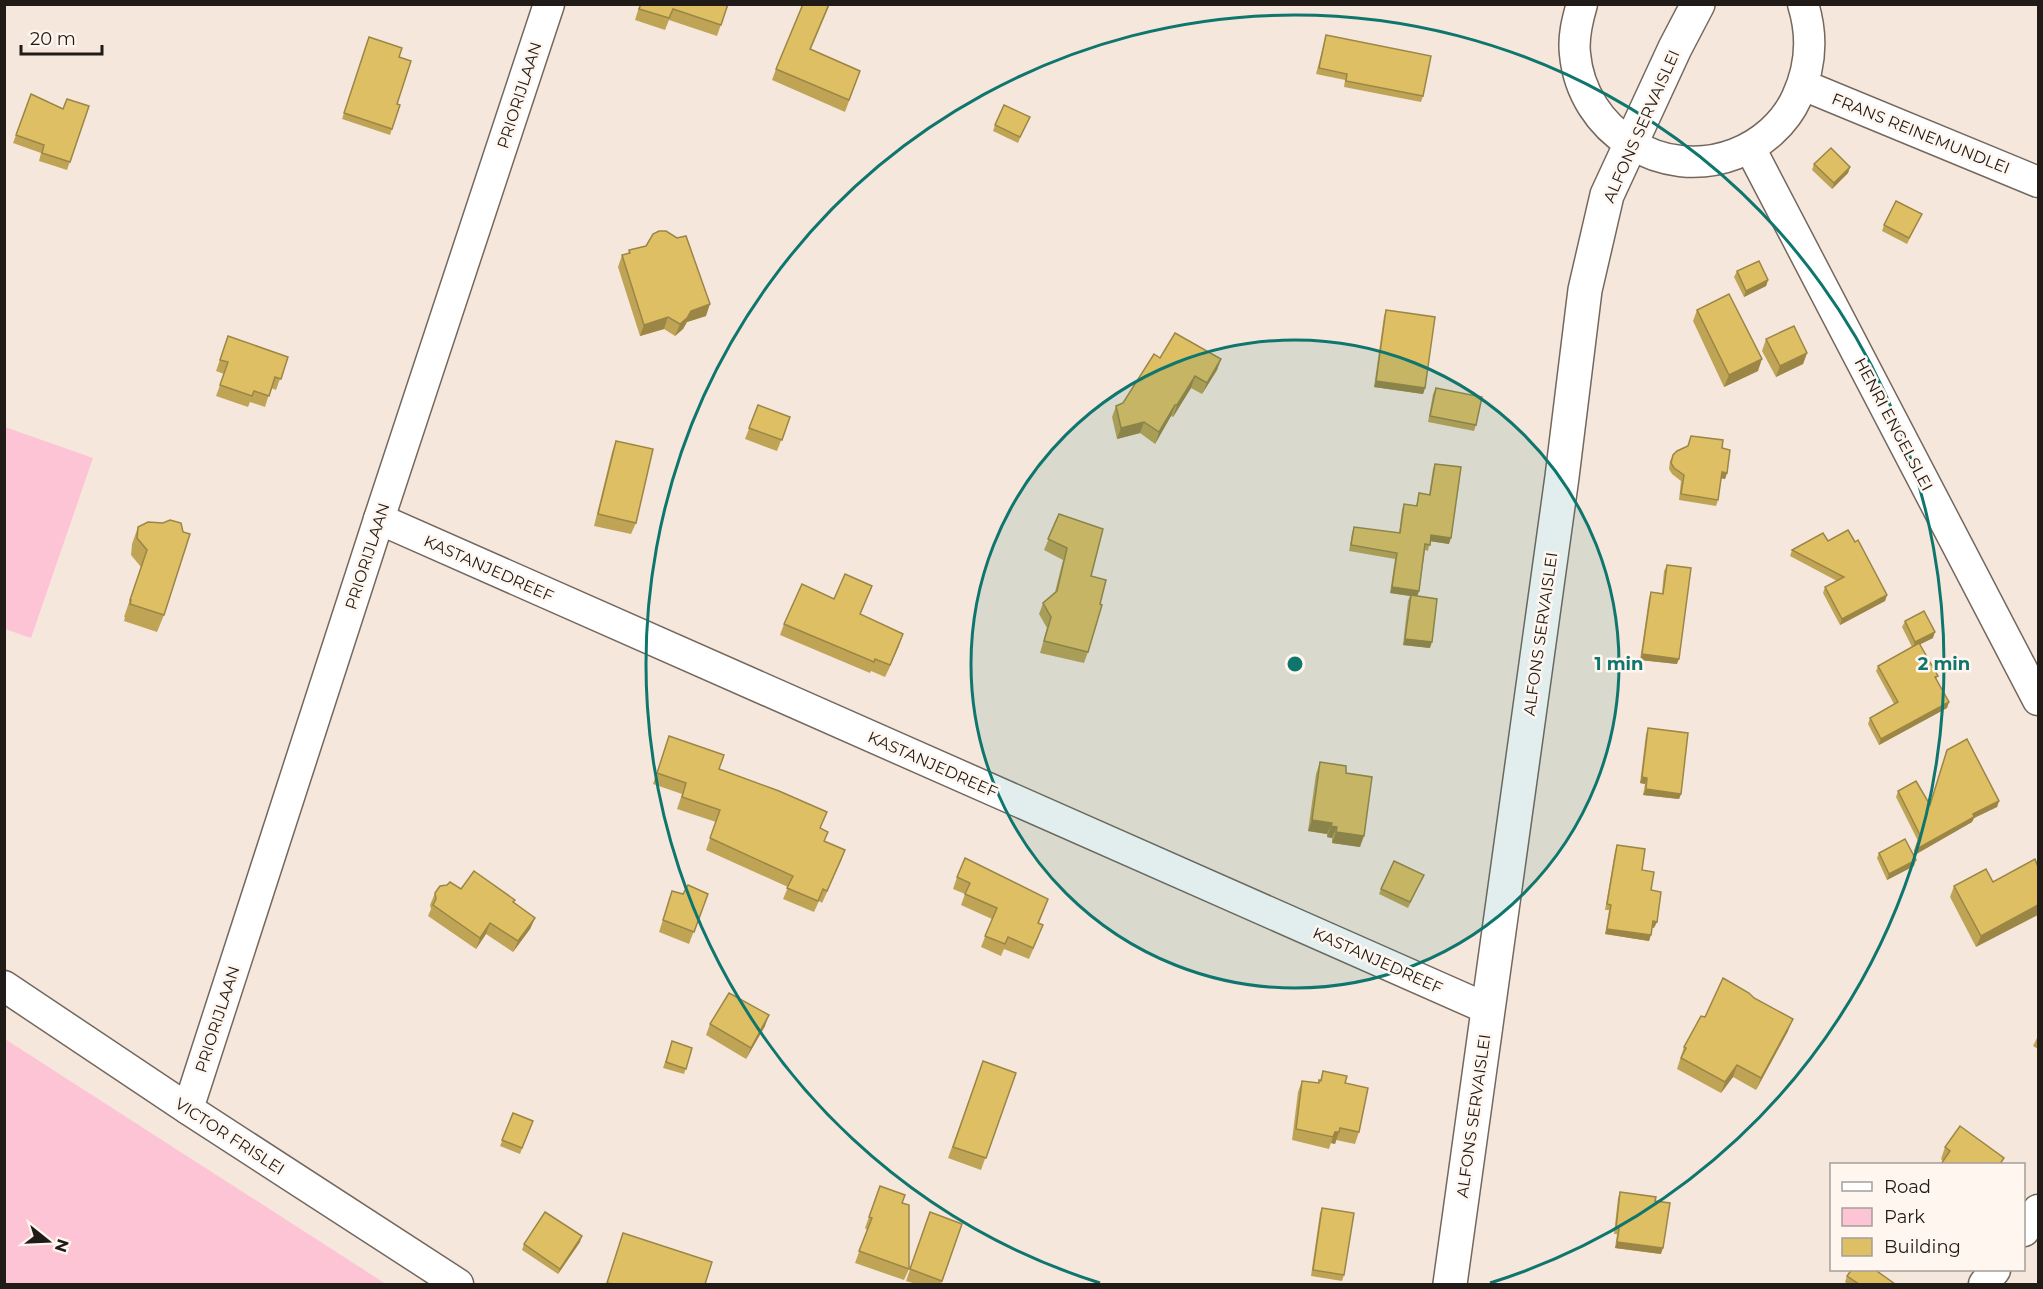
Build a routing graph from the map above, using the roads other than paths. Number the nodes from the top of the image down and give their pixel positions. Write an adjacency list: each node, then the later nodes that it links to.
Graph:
1 (549, 4): 9 (street, PRIORIJLAAN)
2 (1582, 4): 6 (street)
3 (1698, 4): 6 (street, ALFONS SERVAISLEI)
4 (1803, 4): 5 (street)
5 (1803, 85): 7 (street); 8 (street, FRANS REINEMUNDLEI)
6 (1631, 144): 7 (street); 12 (street, ALFONS SERVAISLEI)
7 (1750, 148): 10 (street, HENRI ENGELSLEI)
8 (2038, 182)
9 (379, 519): 12 (street, KASTANJEDREEF); 13 (street, PRIORIJLAAN)
10 (2038, 699)
11 (4, 986): 13 (street, VICTOR FRISLEI)
12 (1488, 1009): 18 (street, ALFONS SERVAISLEI)
13 (188, 1109): 17 (street, VICTOR FRISLEI)
14 (2038, 1210): 15 (street)
15 (2025, 1230)
16 (1994, 1271): 19 (street)
17 (458, 1284)
18 (1450, 1284)
19 (1984, 1284)

